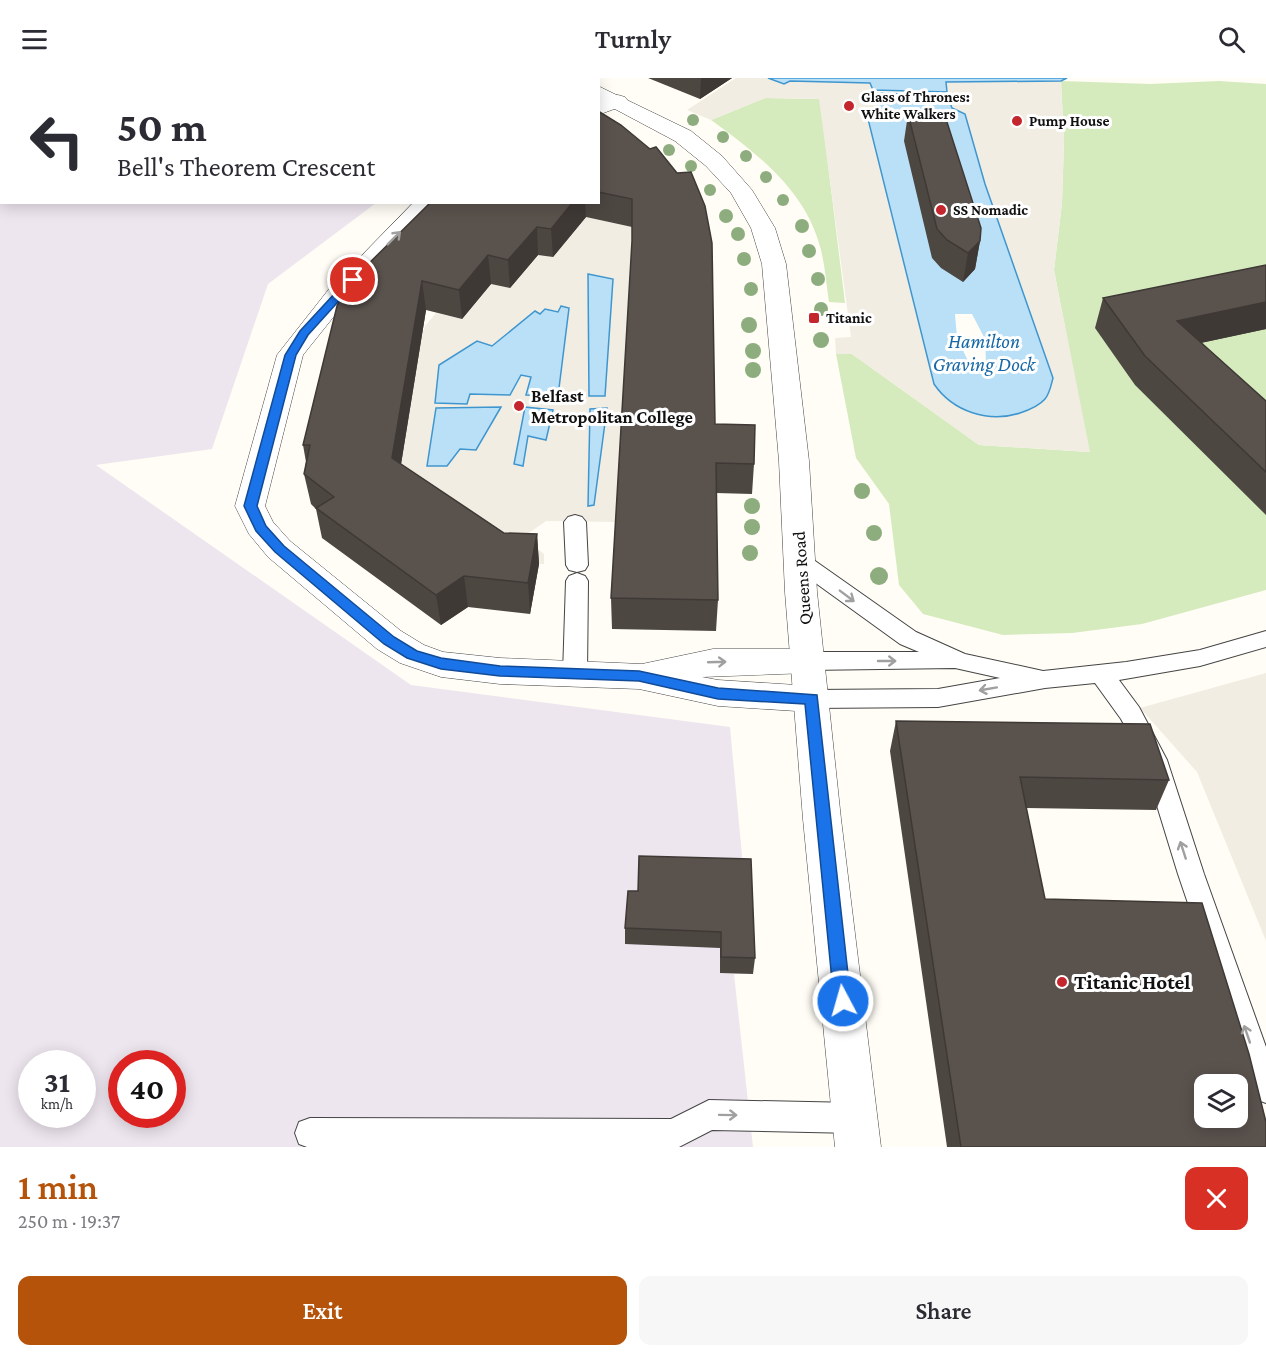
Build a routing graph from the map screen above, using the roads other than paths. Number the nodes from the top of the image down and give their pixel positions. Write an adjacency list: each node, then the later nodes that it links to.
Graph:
1 (605, 101): 4 (street, Queens Road)
2 (426, 204): 7 (street, one-way to 2)
3 (575, 522): 7 (lane)
4 (800, 561): 6 (lane, one-way to 6); 10 (street, Queens Road)
5 (1266, 639): 8 (lane)
6 (960, 661): 9 (lane); 10 (lane, one-way to 6)
7 (575, 674): 10 (street)
8 (1102, 674): 9 (lane); 11 (lane, one-way to 8)
9 (1045, 679): 10 (lane, one-way to 10)
10 (810, 680): 12 (street, Queens Road)
11 (1266, 1089)
12 (857, 1132): 14 (lane, one-way to 12)
13 (310, 1133): 14 (lane)
14 (683, 1140)

